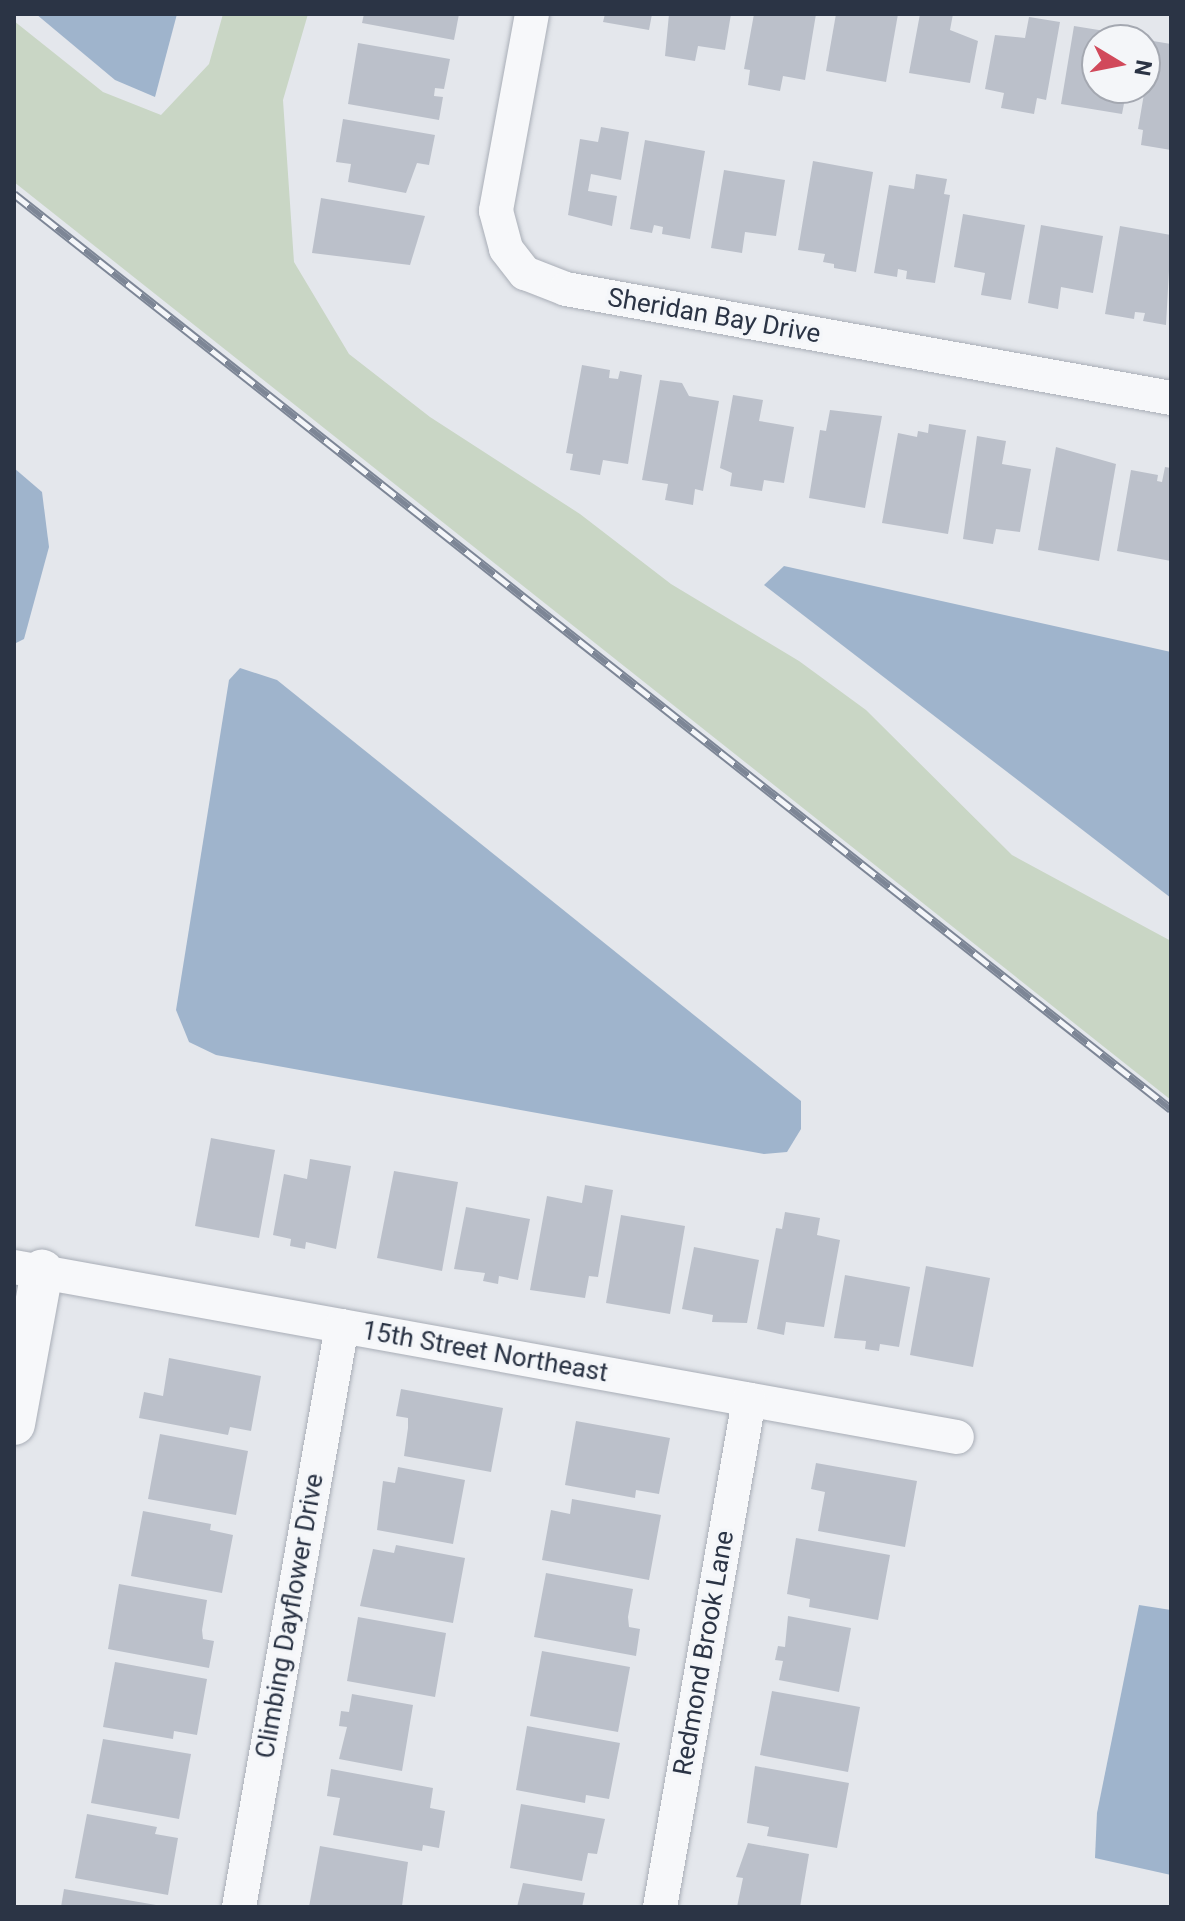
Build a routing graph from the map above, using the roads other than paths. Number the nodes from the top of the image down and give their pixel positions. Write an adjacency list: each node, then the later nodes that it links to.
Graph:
1 (532, 14): 2 (street, Sheridan Bay Drive)
2 (1171, 398)
3 (28, 1269): 4 (street, 15th Street Northeast); 6 (street)
4 (342, 1326): 5 (street, 15th Street Northeast); 8 (street, Climbing Dayflower Drive)
5 (749, 1400): 7 (street, 15th Street Northeast); 9 (street, Redmond Brook Lane)
6 (14, 1424)
7 (957, 1437)
8 (239, 1907)
9 (660, 1907)

